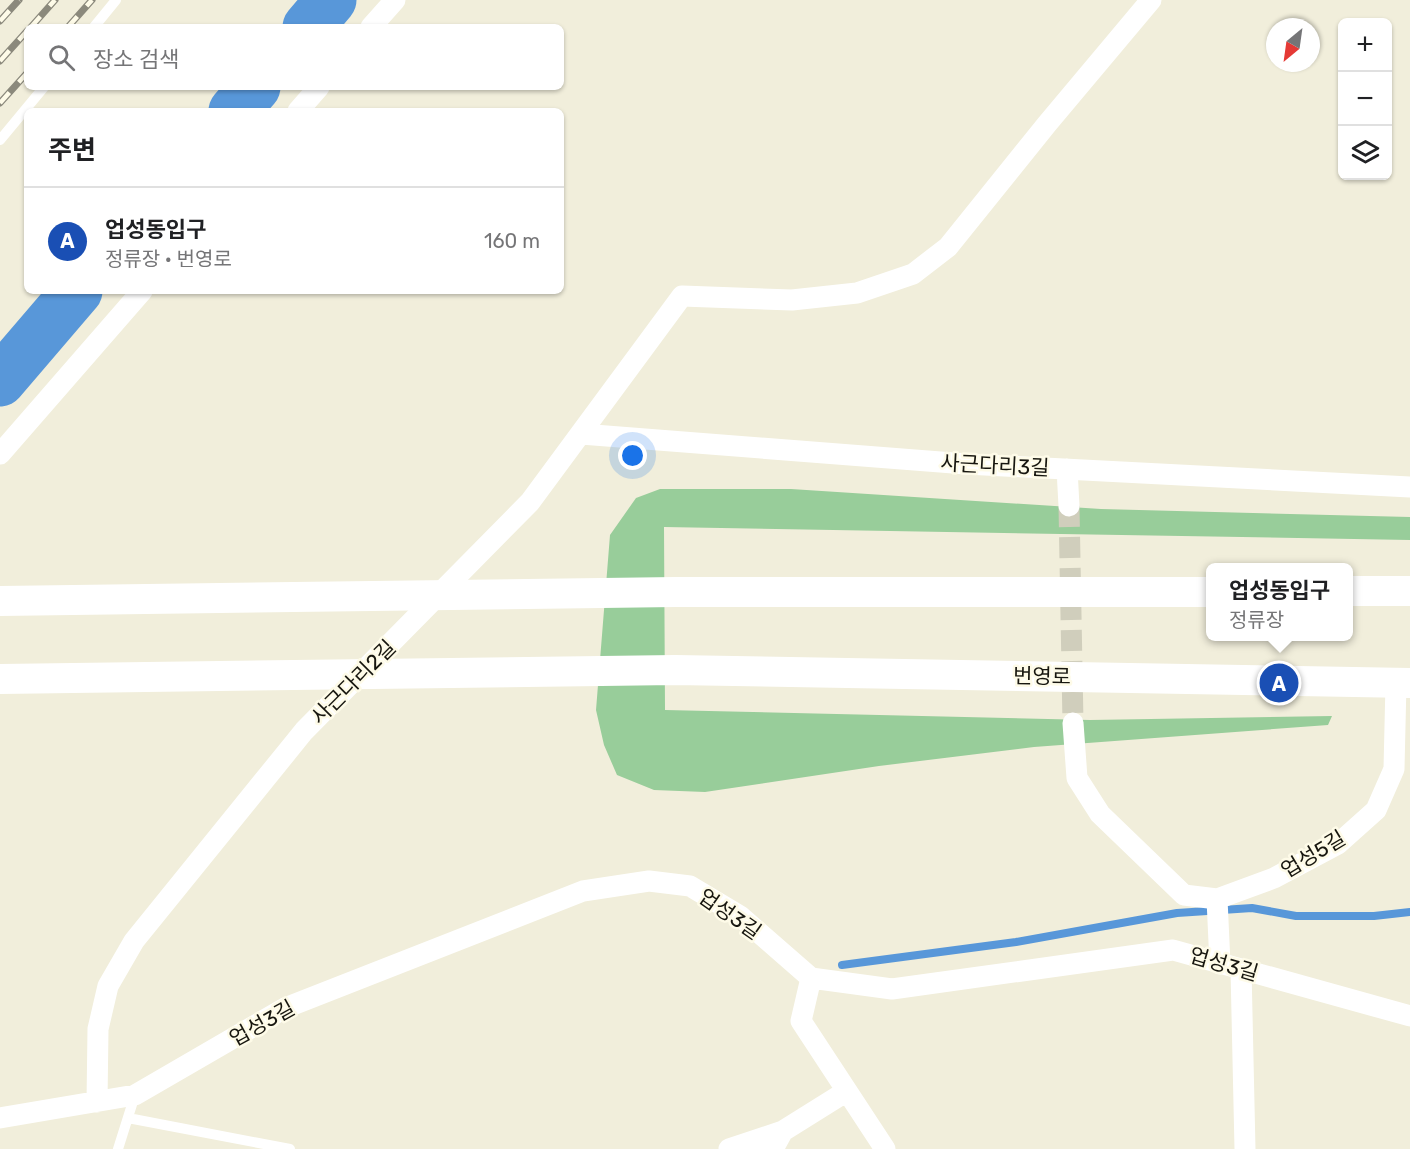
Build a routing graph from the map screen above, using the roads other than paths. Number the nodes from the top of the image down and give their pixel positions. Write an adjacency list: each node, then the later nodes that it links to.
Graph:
1 (116, 0): 4 (lane)
2 (395, 0): 5 (street)
3 (1151, 0): 13 (street, 사근다리2길)
4 (96, 24)
5 (374, 24)
6 (42, 90): 8 (lane)
7 (316, 90): 9 (street)
8 (27, 108)
9 (301, 108)
10 (24, 111): 11 (lane)
11 (0, 140)
12 (139, 294): 14 (street)
13 (581, 434): 15 (street, 사근다리3길); 32 (street, 사근다리2길)
14 (0, 454)
15 (1067, 469): 16 (street, 사근다리3길); 17 (street)
16 (1410, 487)
17 (1070, 506)
18 (1353, 591): 19 (street)
19 (1410, 591)
20 (1206, 592): 21 (street)
21 (0, 601)
22 (0, 679): 23 (street, 번영로)
23 (1403, 683): 25 (street, 업성5길)
24 (1073, 723): 25 (street)
25 (1217, 902): 26 (street)
26 (1220, 964): 27 (street, 업성3길); 28 (street, 업성3길)
27 (1241, 969): 29 (street, 업성3길); 40 (street)
28 (811, 978): 30 (street); 31 (street, 업성3길)
29 (1410, 1016)
30 (847, 1091): 35 (street); 39 (street)
31 (135, 1095): 32 (street, 업성3길); 34 (lane)
32 (97, 1102): 33 (street, 업성3길)
33 (0, 1118)
34 (128, 1118): 36 (lane); 37 (lane)
35 (778, 1140): 38 (street)
36 (118, 1149)
37 (290, 1149)
38 (729, 1149)
39 (885, 1149)
40 (1245, 1149)

